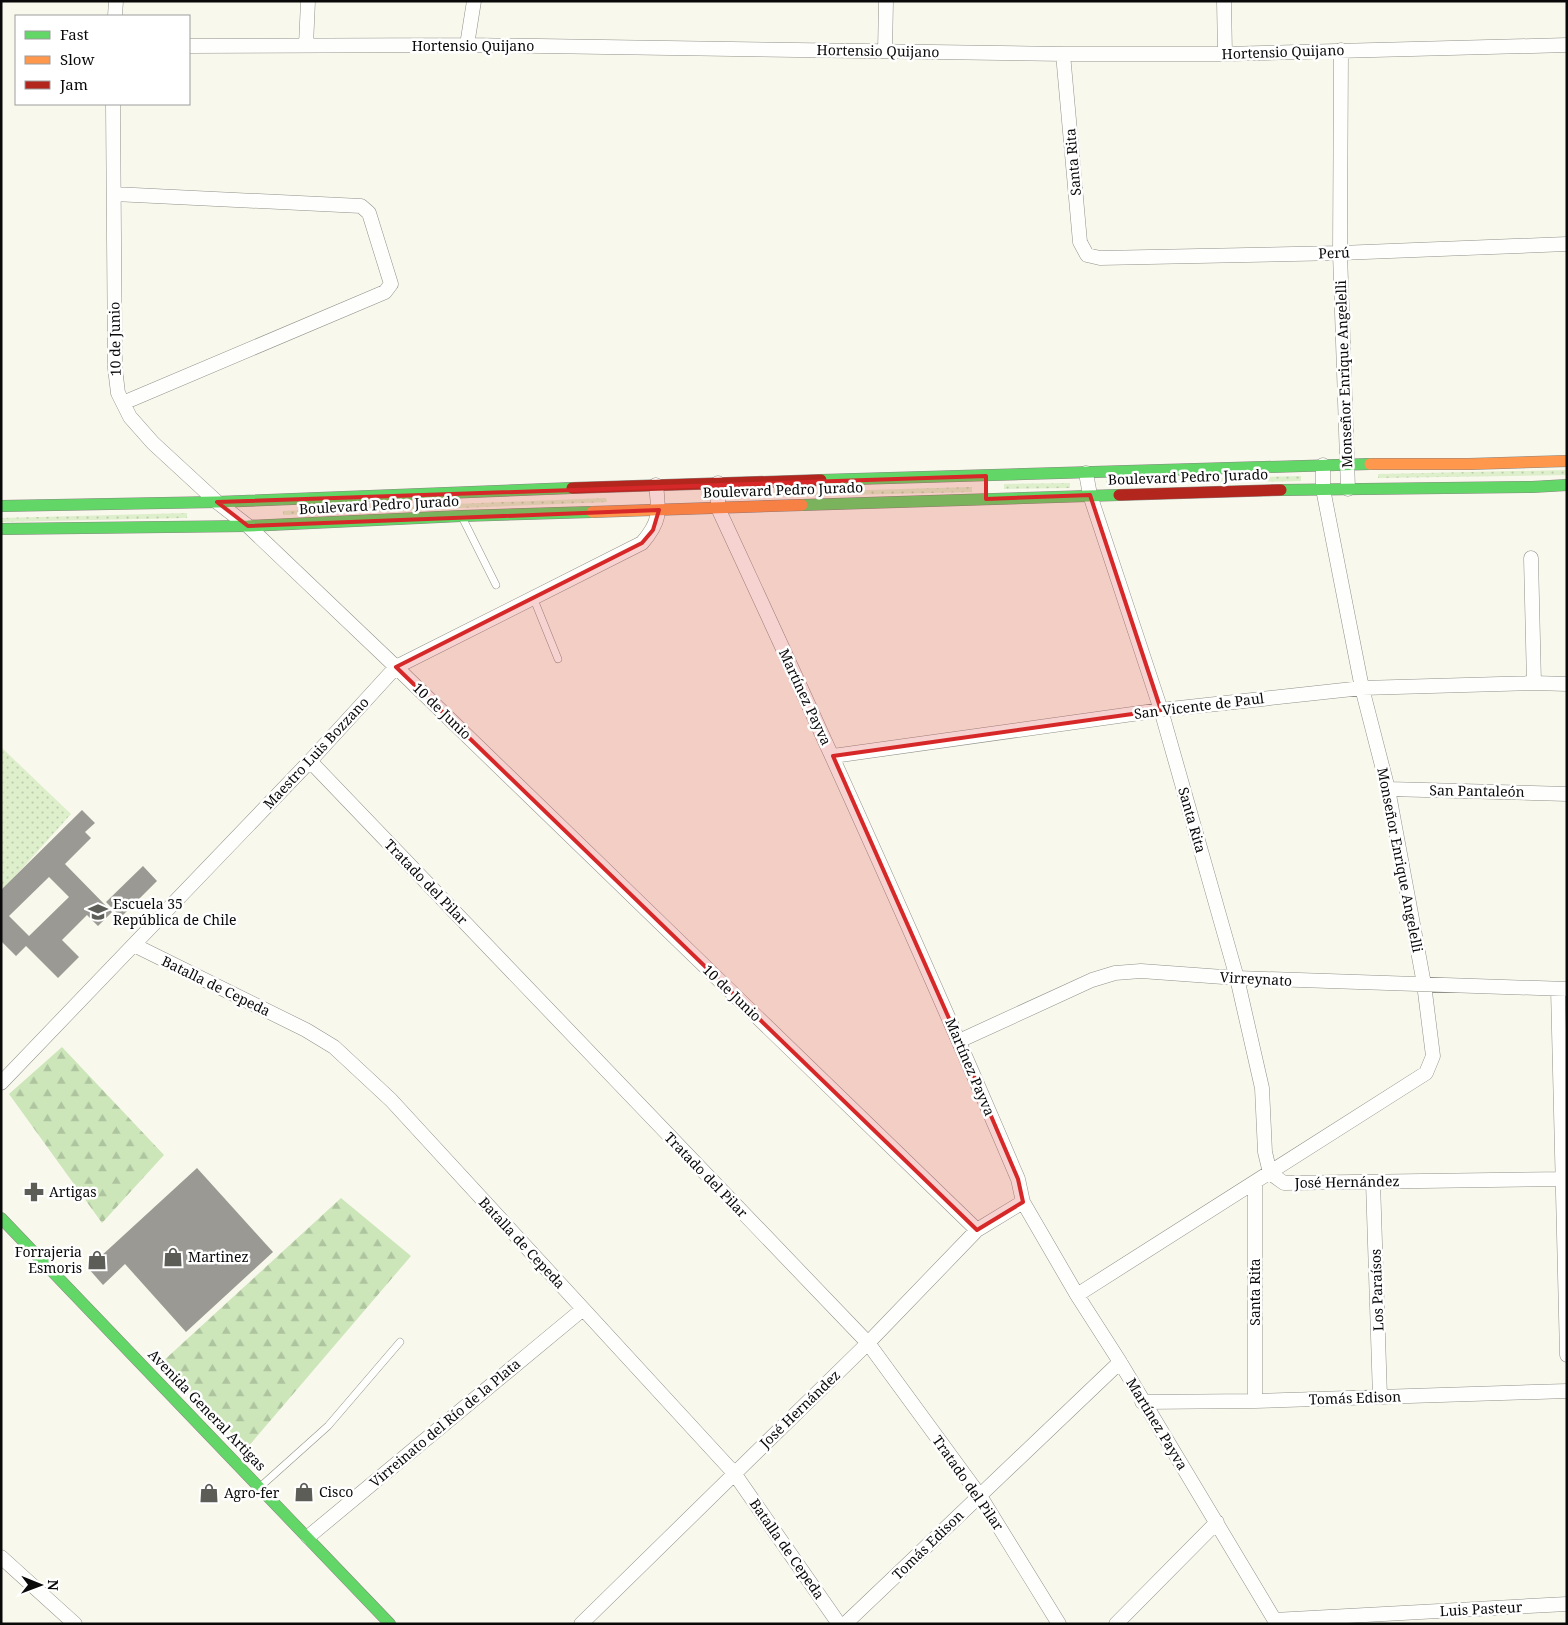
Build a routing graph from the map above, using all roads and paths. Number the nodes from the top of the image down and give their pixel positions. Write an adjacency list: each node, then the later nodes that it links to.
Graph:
1 (116, 1): 6 (street)
2 (308, 1): 7 (street)
3 (474, 1): 8 (street)
4 (886, 1): 12 (street)
5 (1224, 1): 14 (street)
6 (115, 15)
7 (306, 45): 8 (street, Hortensio Quijano); 10 (street, Hortensio Quijano)
8 (467, 45): 12 (street, Hortensio Quijano)
9 (1567, 45): 11 (street, Hortensio Quijano)
10 (190, 46)
11 (1341, 50): 14 (street, Hortensio Quijano); 18 (street, Monseñor Enrique Angelelli)
12 (885, 51): 13 (street, Hortensio Quijano)
13 (1062, 54): 14 (street, Hortensio Quijano); 19 (street, Santa Rita)
14 (1226, 54)
15 (113, 105): 16 (street, 10 de Junio)
16 (114, 194): 20 (street, 10 de Junio); 20 (street)
17 (1567, 244): 18 (street, Perú)
18 (1340, 253): 19 (street, Perú); 22 (street, Monseñor Enrique Angelelli)
19 (1100, 258)
20 (123, 403): 32 (street, 10 de Junio)
21 (1567, 461): 22 (main road, Boulevard Pedro Jurado)
22 (1347, 464): 23 (main road, Boulevard Pedro Jurado); 30 (street, Monseñor Enrique Angelelli)
23 (1323, 465): 24 (main road, Boulevard Pedro Jurado); 29 (street, Monseñor Enrique Angelelli)
24 (1086, 473): 28 (main road, Boulevard Pedro Jurado); 31 (street, Santa Rita)
25 (718, 483): 26 (main road, Boulevard Pedro Jurado); 28 (main road, Boulevard Pedro Jurado); 34 (street, Martínez Payva)
26 (656, 485): 32 (main road, Boulevard Pedro Jurado); 35 (street, Maestro Luis Bozzano)
27 (1567, 485): 30 (main road, Boulevard Pedro Jurado)
28 (986, 487): 31 (main road, Boulevard Pedro Jurado); 34 (main road, Boulevard Pedro Jurado)
29 (1323, 489): 30 (main road, Boulevard Pedro Jurado); 31 (main road, Boulevard Pedro Jurado); 46 (street, Monseñor Enrique Angelelli)
30 (1348, 489)
31 (1090, 495): 47 (street, Santa Rita)
32 (217, 502): 33 (main road, Boulevard Pedro Jurado); 37 (street, 10 de Junio)
33 (1, 506)
34 (718, 508): 35 (main road, Boulevard Pedro Jurado); 48 (street, Martínez Payva)
35 (659, 510): 36 (main road, Boulevard Pedro Jurado); 41 (street, Maestro Luis Bozzano)
36 (461, 516): 37 (main road, Boulevard Pedro Jurado); 40 (lane)
37 (248, 526): 38 (main road, Boulevard Pedro Jurado); 43 (street, 10 de Junio)
38 (1, 529)
39 (1531, 558): 44 (street)
40 (496, 585)
41 (533, 597): 42 (lane); 43 (street, Maestro Luis Bozzano)
42 (558, 659)
43 (396, 666): 49 (street, Maestro Luis Bozzano); 64 (street, 10 de Junio)
44 (1534, 682): 45 (street, San Vicente de Paul); 46 (street, San Vicente de Paul)
45 (1567, 684)
46 (1362, 688): 47 (street, San Vicente de Paul); 50 (street, Monseñor Enrique Angelelli)
47 (1161, 710): 48 (street, San Vicente de Paul); 53 (street, Santa Rita)
48 (833, 756): 56 (street, Martínez Payva)
49 (310, 761): 52 (street, Maestro Luis Bozzano); 68 (street, Tratado del Pilar)
50 (1388, 789): 51 (street, San Pantaleón); 54 (street, Monseñor Enrique Angelelli)
51 (1567, 794)
52 (134, 945): 57 (street, Maestro Luis Bozzano); 66 (street, Batalla de Cepeda)
53 (1237, 978): 54 (street, Virreynato); 56 (street, Virreynato); 58 (street, Santa Rita)
54 (1424, 984): 55 (street, Virreynato); 58 (street, Monseñor Enrique Angelelli)
55 (1562, 989): 59 (street)
56 (959, 1041): 62 (street, Martínez Payva)
57 (1, 1082)
58 (1270, 1173): 60 (street); 61 (street, José Hernández)
59 (1565, 1179): 61 (street, José Hernández); 69 (street)
60 (1255, 1182): 65 (street); 73 (street, Santa Rita)
61 (1373, 1182): 72 (street, Los Paraísos)
62 (1023, 1202): 64 (street, José Hernández); 65 (street, Martínez Payva)
63 (1, 1218): 76 (main road, Avenida General Artigas)
64 (977, 1230): 68 (street, José Hernández)
65 (1077, 1295): 70 (street, Martínez Payva)
66 (583, 1309): 75 (street, Batalla de Cepeda); 79 (street, Virreinato del Río de la Plata)
67 (400, 1342): 76 (lane)
68 (868, 1343): 75 (street, José Hernández); 77 (street, Tratado del Pilar)
69 (1567, 1356)
70 (1120, 1362): 74 (street, Martínez Payva); 77 (street, Tomás Edison)
71 (1567, 1392): 72 (street, Tomás Edison)
72 (1380, 1397): 73 (street, Tomás Edison)
73 (1255, 1401): 74 (street, Tomás Edison)
74 (1142, 1402): 78 (street, Martínez Payva)
75 (734, 1473): 85 (street, José Hernández); 86 (street, Batalla de Cepeda)
76 (260, 1488): 79 (main road, Avenida General Artigas)
77 (980, 1496): 87 (street, Tomás Edison); 88 (street, Tratado del Pilar)
78 (1216, 1522): 82 (street, Martínez Payva); 89 (street)
79 (308, 1537): 84 (main road, Avenida General Artigas)
80 (1, 1557): 83 (street)
81 (1567, 1604): 82 (street, Luis Pasteur)
82 (1276, 1622)
83 (75, 1624)
84 (390, 1624)
85 (581, 1624)
86 (839, 1624)
87 (844, 1624)
88 (1059, 1624)
89 (1116, 1624)

